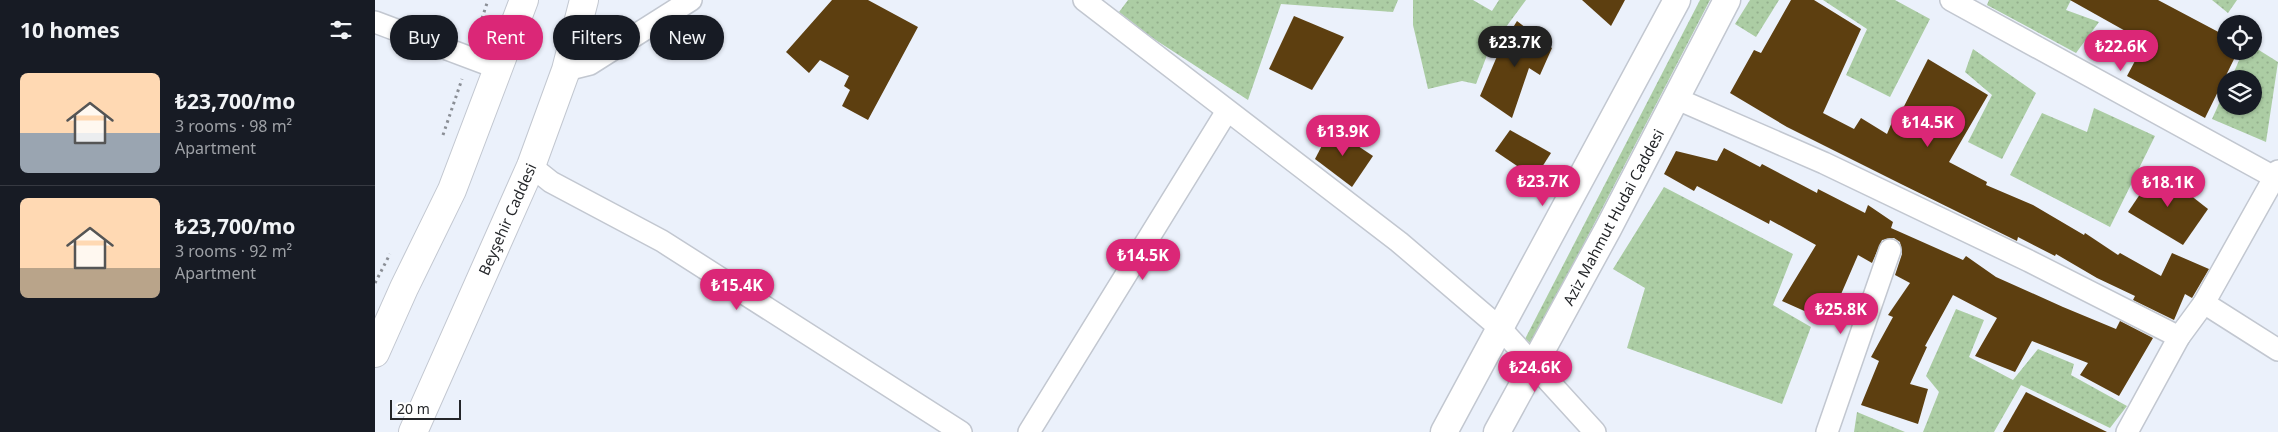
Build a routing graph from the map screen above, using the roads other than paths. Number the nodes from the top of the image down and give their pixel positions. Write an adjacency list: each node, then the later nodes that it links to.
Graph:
1 (524, 0): 9 (highway)
2 (584, 0): 10 (highway, Beyşehir Caddesi)
3 (691, 0): 10 (street)
4 (1084, 0): 12 (street)
5 (1677, 0): 19 (street)
6 (1727, 0): 11 (street, Aziz Mahmut Hudai Caddesi)
7 (1951, 0): 14 (street)
8 (375, 22): 9 (street)
9 (500, 69): 16 (highway)
10 (566, 70): 13 (highway, Beyşehir Caddesi)
11 (1675, 98): 20 (street); 23 (street, Aziz Mahmut Hudai Caddesi)
12 (1227, 111): 19 (street); 26 (street)
13 (531, 166): 24 (highway, Beyşehir Caddesi); 25 (street)
14 (2276, 174): 17 (street)
15 (1890, 250): 30 (street)
16 (404, 288): 18 (highway); 22 (highway)
17 (2204, 303): 20 (street); 21 (street)
18 (375, 324)
19 (1501, 329): 23 (street); 27 (street)
20 (2179, 337): 31 (street)
21 (2278, 350)
22 (375, 353)
23 (1535, 365): 28 (street, Aziz Mahmut Hudai Caddesi); 29 (street)
24 (413, 432)
25 (961, 432)
26 (1029, 432)
27 (1443, 432)
28 (1497, 432)
29 (1595, 432)
30 (1827, 432)
31 (2127, 432)

